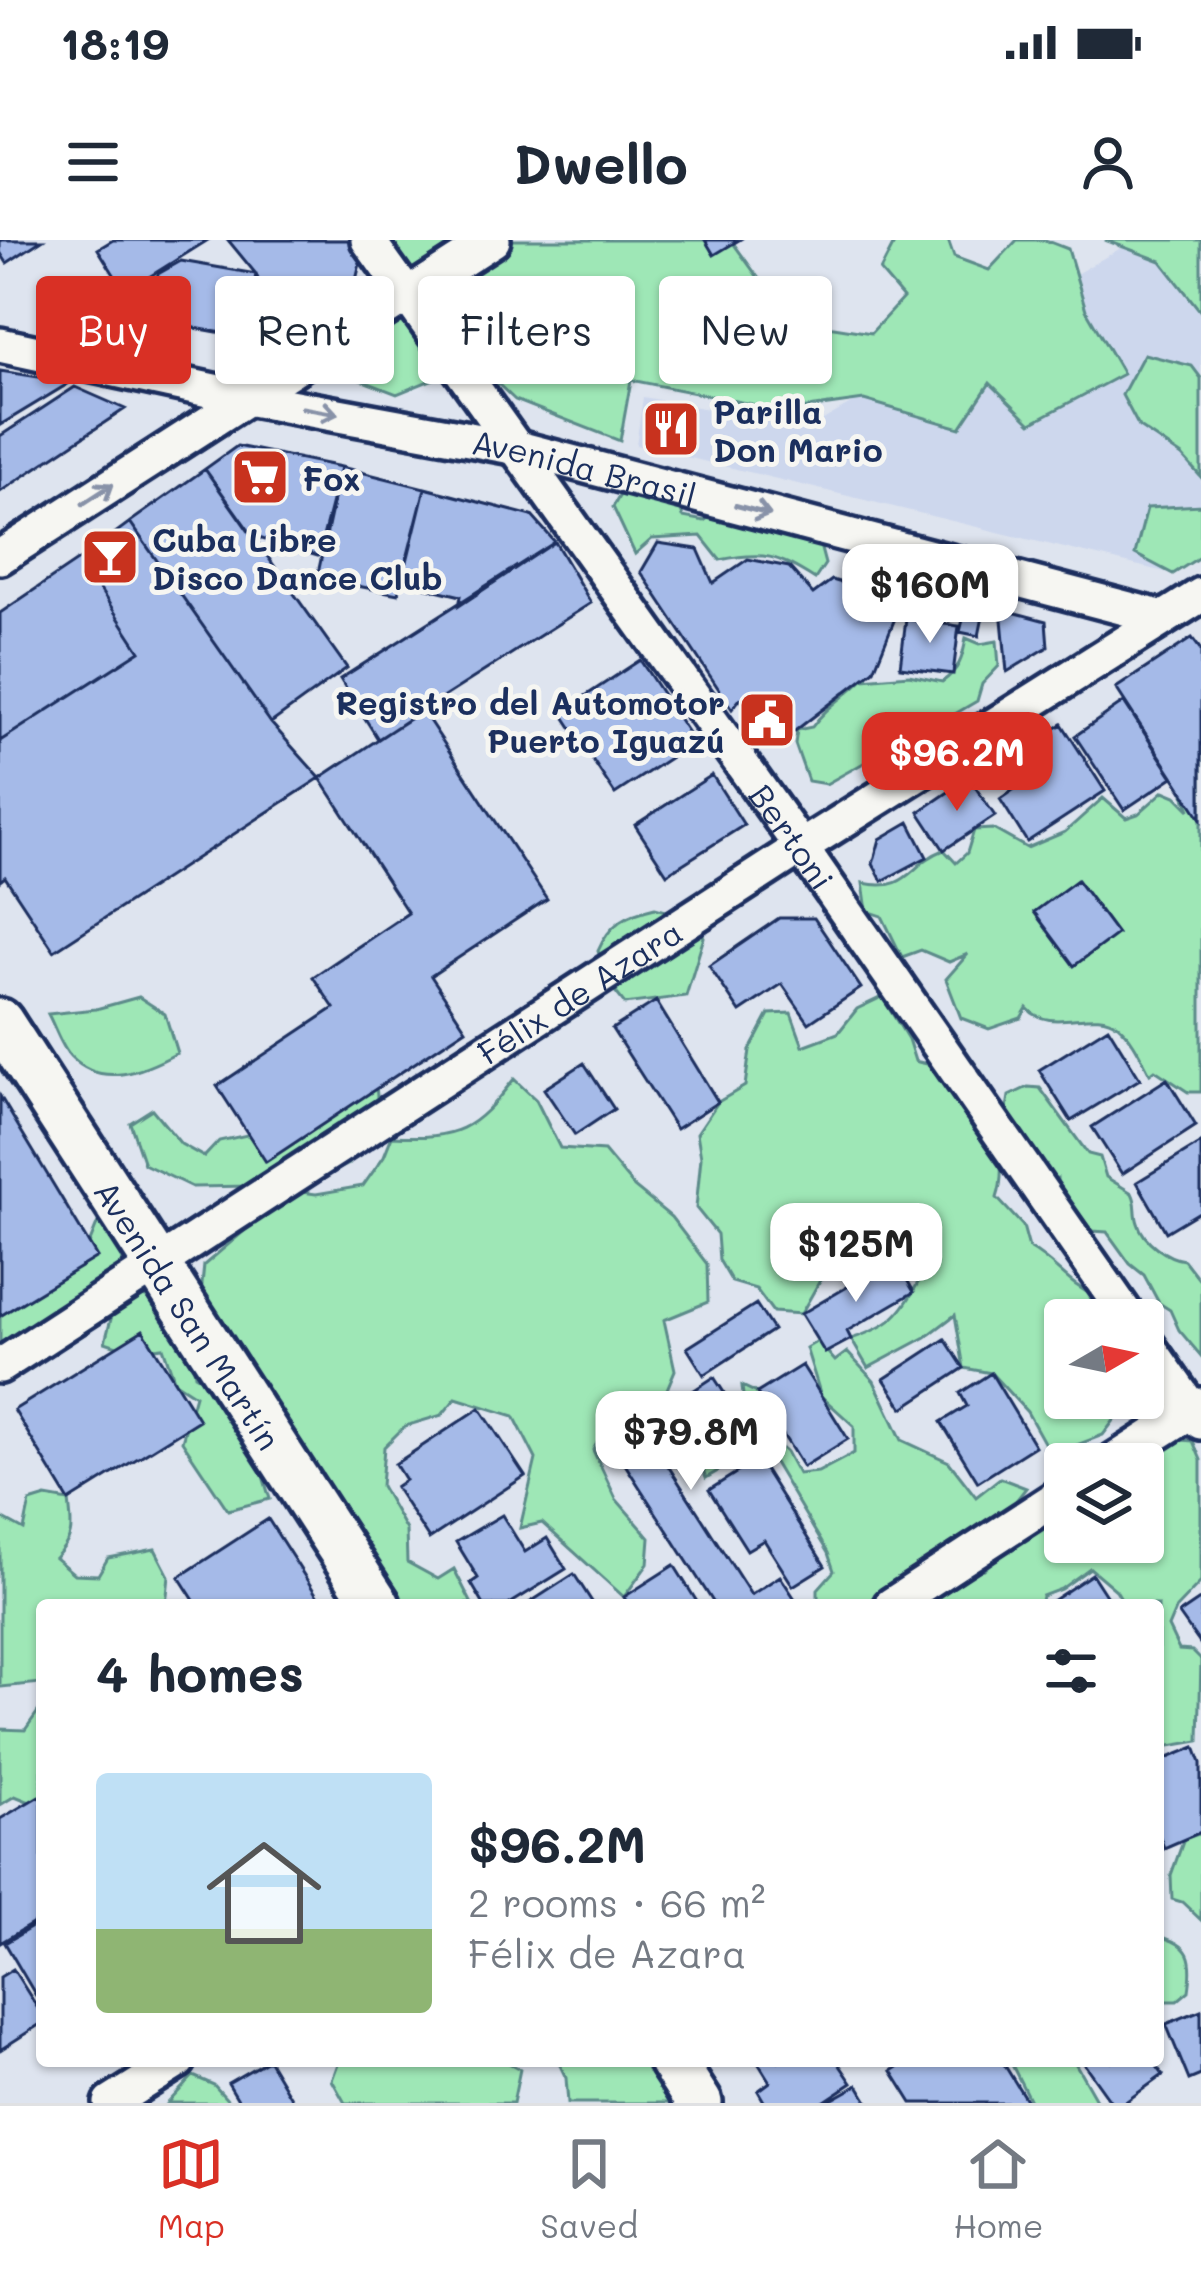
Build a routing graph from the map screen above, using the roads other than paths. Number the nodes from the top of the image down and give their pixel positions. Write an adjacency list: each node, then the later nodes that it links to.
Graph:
1 (368, 240): 3 (street, Bertoni)
2 (493, 240): 3 (street)
3 (407, 298): 5 (street); 6 (street, Bertoni)
4 (0, 345): 5 (street, Avenida Brasil)
5 (246, 398): 6 (street, Avenida Brasil, one-way to 6); 7 (street, one-way to 5)
6 (518, 448): 9 (street, Avenida Brasil, one-way to 9); 10 (street, Bertoni)
7 (0, 557)
8 (1201, 595): 9 (street, Félix de Azara)
9 (1163, 618): 10 (street, Félix de Azara)
10 (801, 848): 12 (street, Félix de Azara); 13 (street, Bertoni)
11 (0, 1022): 12 (main road, Avenida San Martín)
12 (156, 1262): 14 (street, Félix de Azara); 19 (main road, Avenida San Martín)
13 (1115, 1299)
14 (0, 1366)
15 (1164, 1367): 16 (street)
16 (1198, 1412): 17 (street)
17 (1145, 1443)
18 (1044, 1506): 20 (street)
19 (373, 1599)
20 (900, 1599)
21 (168, 2067): 23 (street)
22 (676, 2067): 24 (main road)
23 (111, 2103)
24 (699, 2103)

